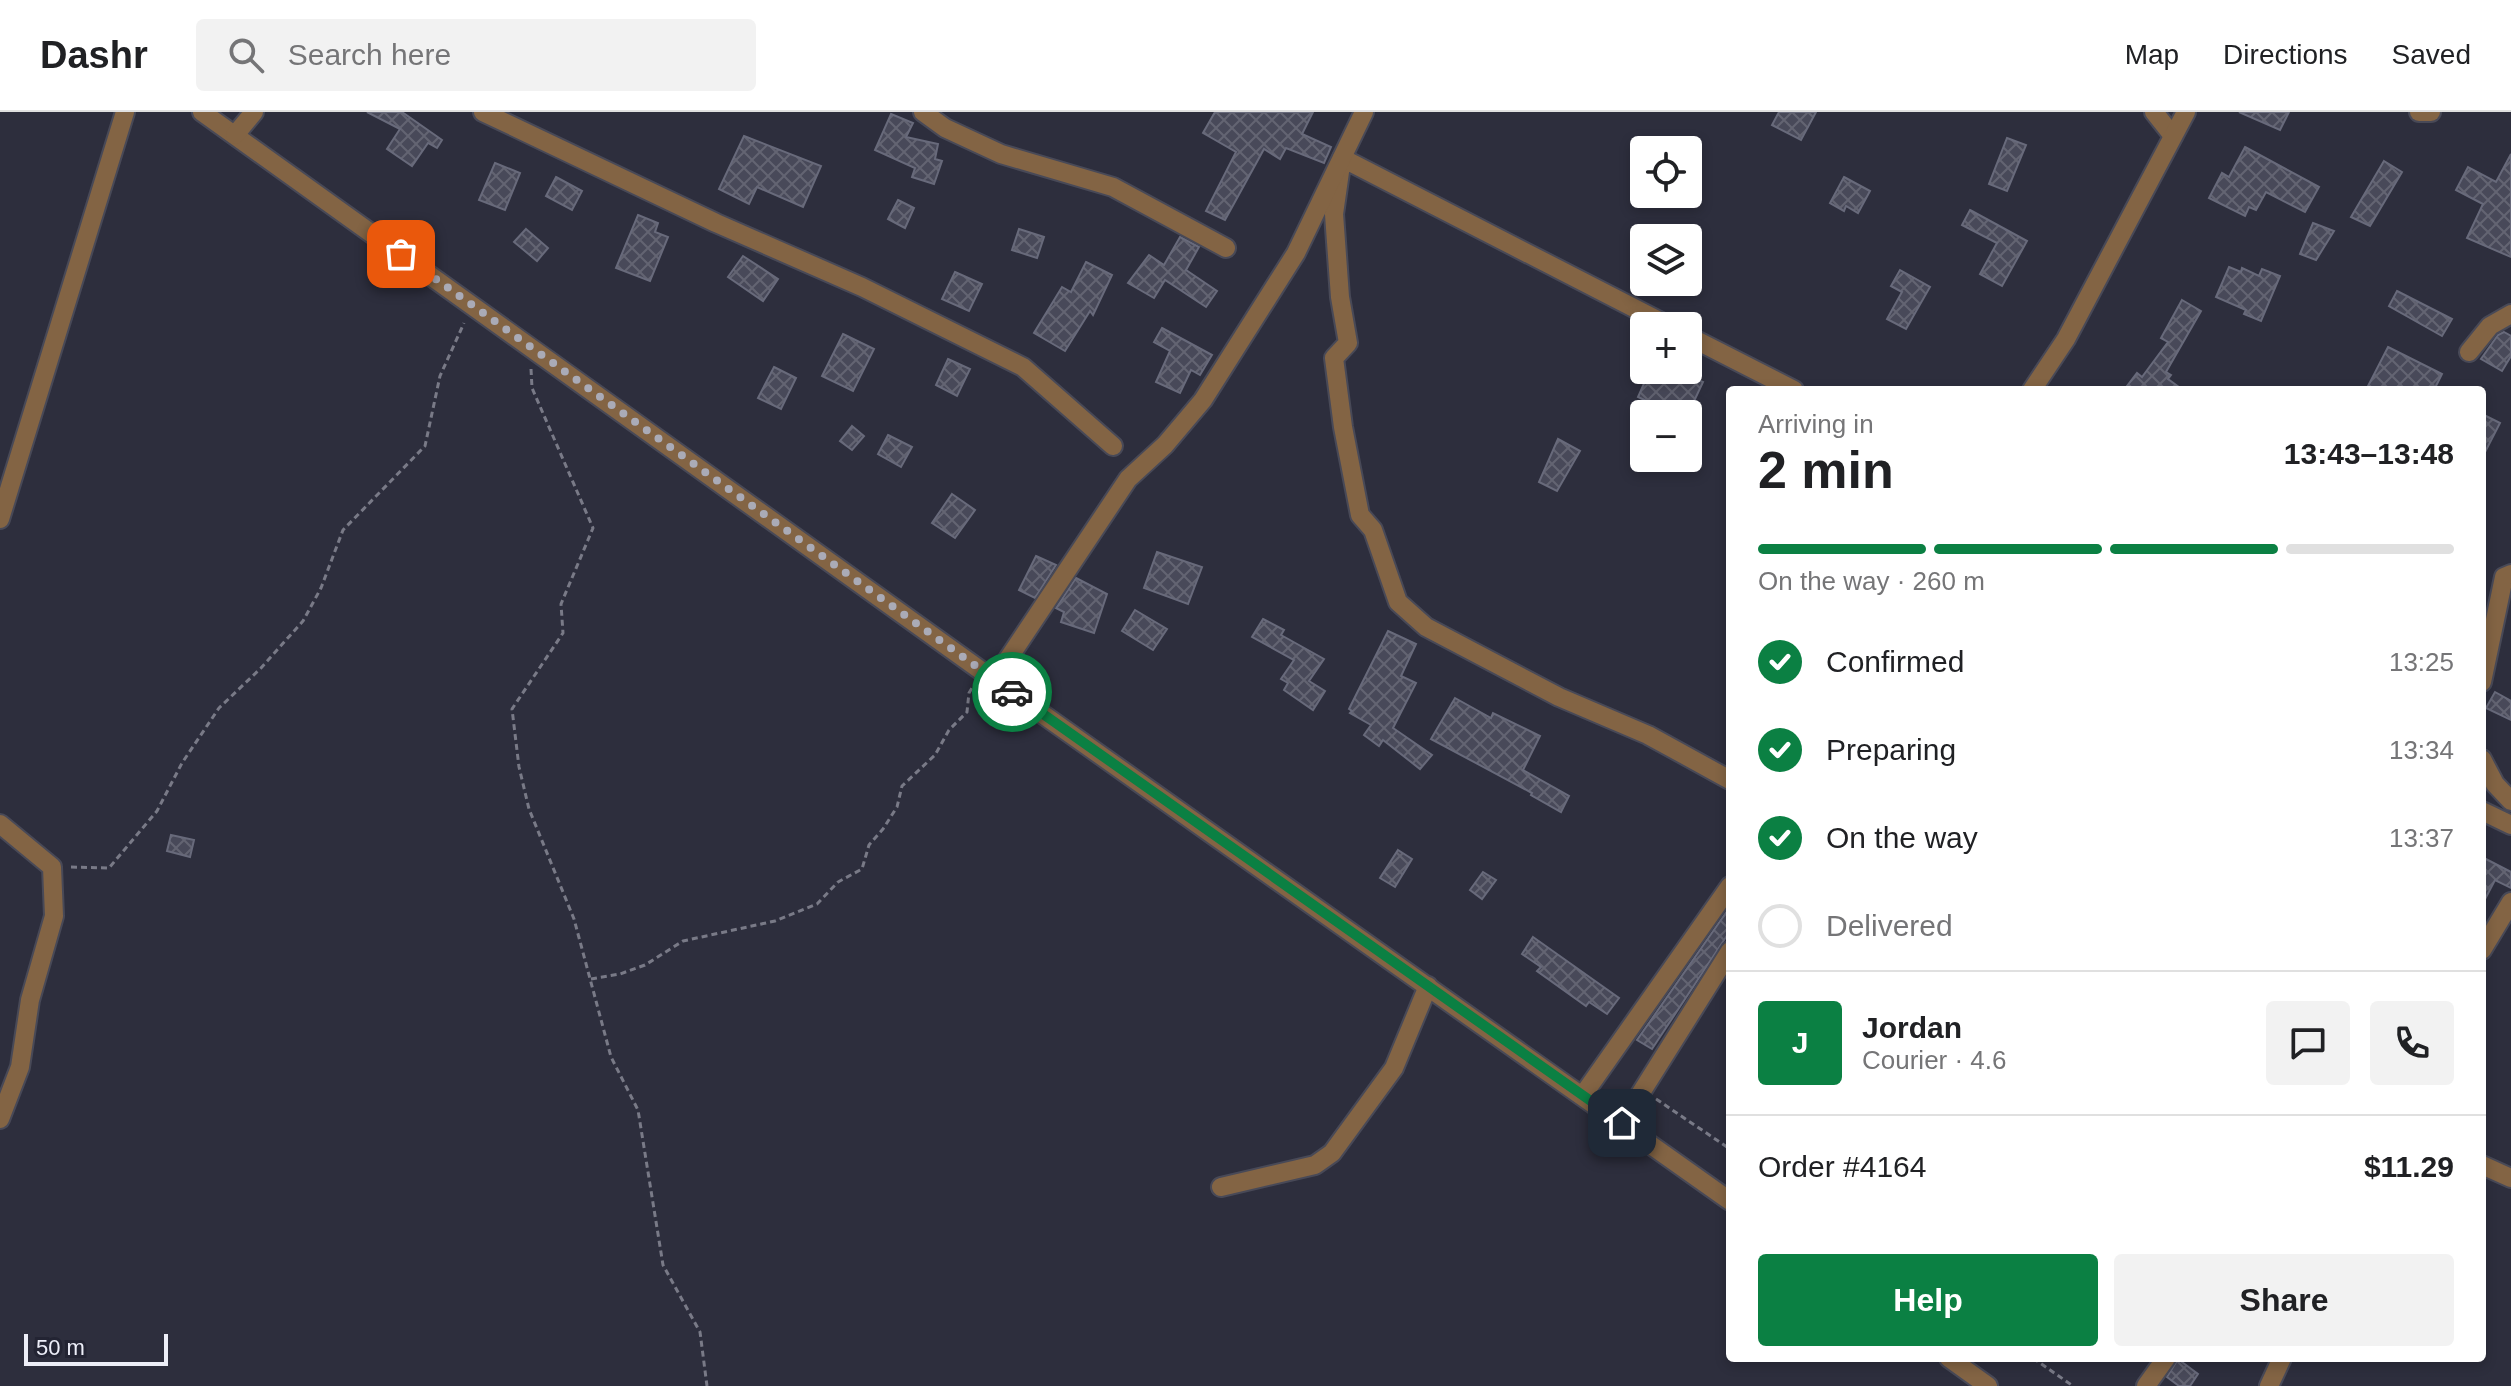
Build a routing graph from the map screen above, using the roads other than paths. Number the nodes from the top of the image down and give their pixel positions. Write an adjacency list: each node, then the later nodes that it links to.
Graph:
1 (125, 112): 22 (street)
2 (202, 112): 11 (street)
3 (254, 112): 11 (street)
4 (483, 112): 21 (street)
5 (923, 112): 14 (street)
6 (1364, 112): 13 (street)
7 (2154, 112): 12 (street)
8 (2186, 112): 12 (street)
9 (2419, 112): 10 (street)
10 (2431, 112)
11 (235, 135): 25 (street)
12 (2173, 136): 20 (street)
13 (1342, 158): 15 (street); 25 (street); 27 (street)
14 (1226, 248)
15 (1642, 312)
16 (2511, 314): 18 (street)
17 (1702, 343): 19 (street)
18 (2469, 352)
19 (1786, 386)
20 (2035, 386)
21 (1113, 446)
22 (0, 519)
23 (2511, 574): 24 (street)
24 (2486, 665)
25 (989, 676): 36 (street)
26 (2486, 767): 28 (street)
27 (1726, 778)
28 (2511, 801)
29 (2486, 813): 31 (street)
30 (0, 824): 38 (street)
31 (2511, 825)
32 (1726, 892): 37 (street)
33 (2511, 902): 34 (street)
34 (2486, 943)
35 (1726, 957): 39 (street)
36 (1428, 986): 37 (street); 42 (street)
37 (1583, 1095): 39 (street)
38 (0, 1119)
39 (1622, 1123): 43 (street)
40 (2486, 1167): 41 (street)
41 (2511, 1178)
42 (1221, 1187)
43 (1726, 1198)
44 (1955, 1362): 47 (street)
45 (2163, 1362): 48 (street)
46 (2280, 1362): 49 (street)
47 (1988, 1386)
48 (2146, 1386)
49 (2269, 1386)

